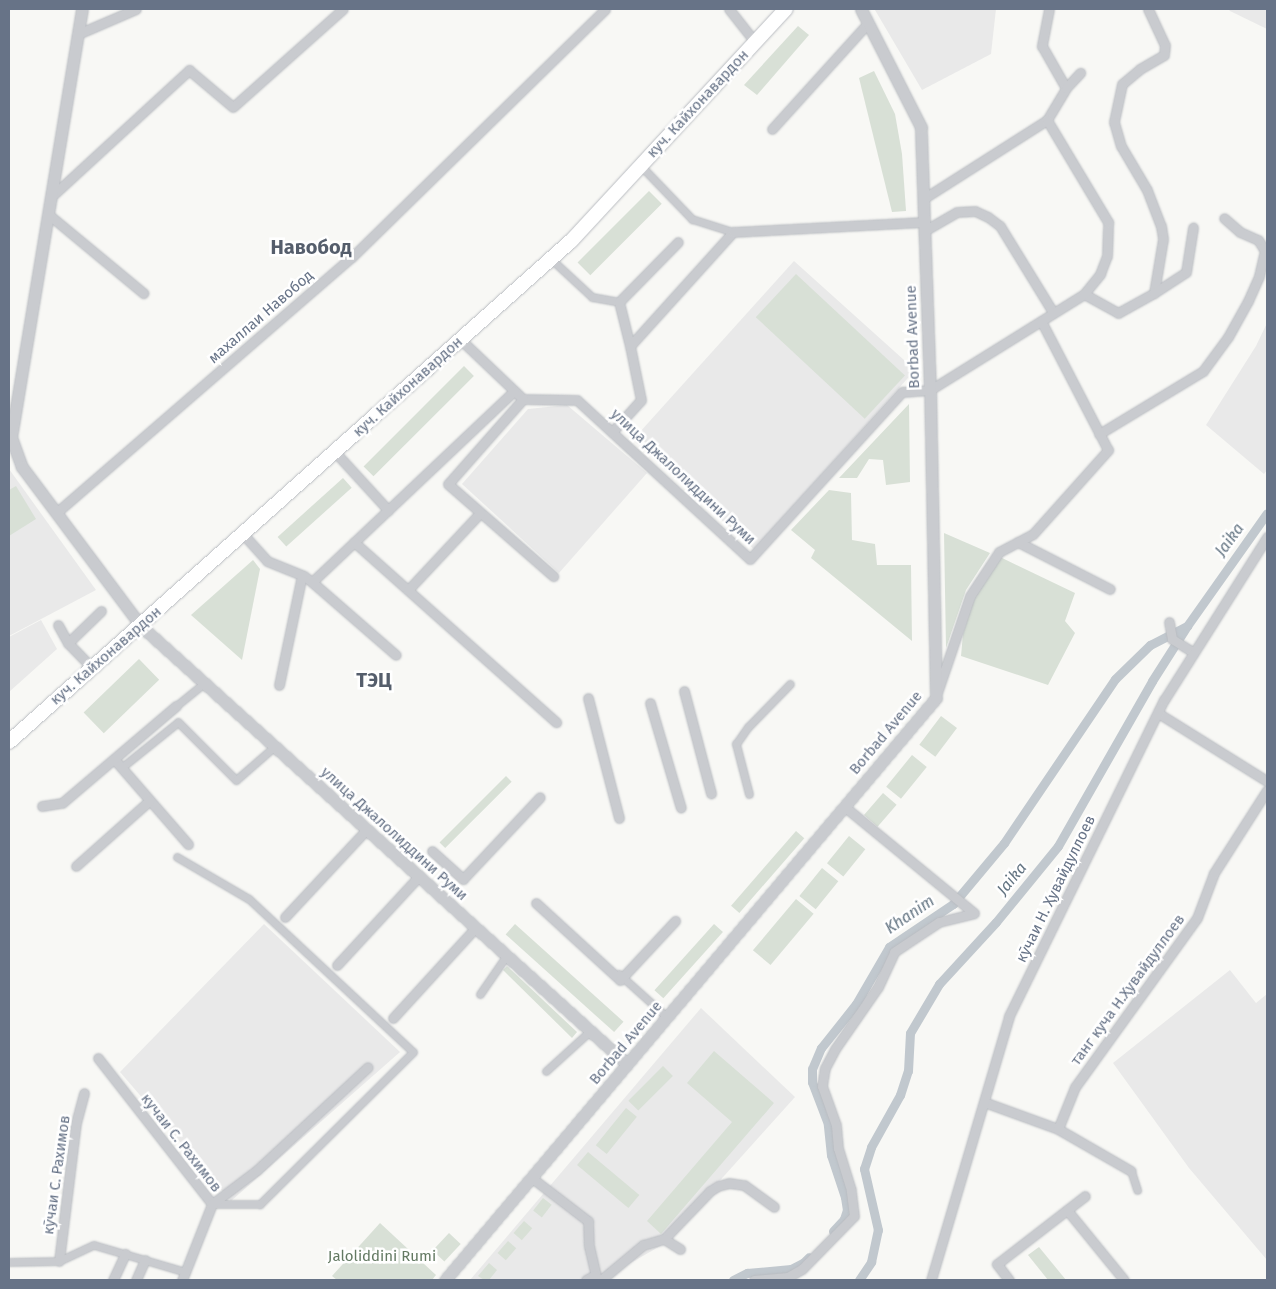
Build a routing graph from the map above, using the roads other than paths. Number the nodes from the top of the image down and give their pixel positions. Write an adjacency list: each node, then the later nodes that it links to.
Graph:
1 (82, 9): 11 (street, улица Джалолиддини Руми)
2 (136, 9): 11 (street)
3 (343, 9): 18 (street)
4 (605, 9): 42 (street, махаллаи Навобод)
5 (729, 9): 12 (street)
6 (786, 9): 12 (main road, куч. Кайхонавардон)
7 (860, 9): 10 (street, Borbad Avenue)
8 (1049, 9): 14 (street)
9 (1148, 9): 28 (street)
10 (868, 23): 16 (street); 19 (street, Borbad Avenue)
11 (78, 34): 18 (street, улица Джалолиддини Руми)
12 (755, 42): 17 (main road, куч. Кайхонавардон)
13 (1080, 73): 14 (street)
14 (1066, 88): 15 (street)
15 (1047, 120): 19 (street); 29 (street)
16 (772, 129)
17 (640, 166): 24 (street); 26 (main road, куч. Кайхонавардон)
18 (51, 197): 20 (street, улица Джалолиддини Руми)
19 (923, 199): 22 (street, Borbad Avenue)
20 (48, 214): 27 (street); 42 (street, улица Джалолиддини Руми)
21 (1224, 218): 39 (street)
22 (924, 226): 24 (street); 31 (street); 35 (street, Borbad Avenue)
23 (1193, 228): 28 (street)
24 (733, 232): 34 (street)
25 (678, 242): 30 (street)
26 (551, 259): 30 (street); 33 (main road, куч. Кайхонавардон)
27 (143, 293)
28 (1154, 293): 29 (street)
29 (1084, 294): 31 (street)
30 (619, 302): 34 (street)
31 (1053, 312): 32 (street)
32 (1042, 321): 35 (street); 39 (street)
33 (461, 340): 36 (street); 40 (main road, куч. Кайхонавардон)
34 (630, 346): 38 (street)
35 (930, 390): 38 (street, улица Джалолиддини Руми); 66 (street, Borbad Avenue)
36 (514, 391): 37 (street); 41 (street)
37 (523, 399): 38 (street, улица Джалолиддини Руми); 43 (street)
38 (612, 432)
39 (1100, 434): 47 (street)
40 (335, 452): 41 (street); 44 (main road, куч. Кайхонавардон)
41 (388, 510): 46 (street)
42 (56, 513): 56 (street, улица Джалолиддини Руми)
43 (480, 513): 49 (street); 52 (street)
44 (243, 534): 48 (street); 56 (main road, куч. Кайхонавардон)
45 (1267, 536): 58 (street, кӯчаи Н. Ҳувайдуллоев)
46 (354, 542): 50 (street); 52 (street)
47 (1018, 542): 51 (street); 66 (street)
48 (302, 575): 50 (street); 62 (street)
49 (553, 576)
50 (312, 582): 59 (street)
51 (1110, 588)
52 (408, 590): 70 (street)
53 (101, 611): 57 (street)
54 (1169, 622): 58 (street)
55 (58, 625): 57 (street)
56 (141, 626): 60 (main road, куч. Кайхонавардон); 61 (street, улица Джалолиддини Руми)
57 (68, 643): 60 (street)
58 (1194, 652): 69 (street, кӯчаи Н. Ҳувайдуллоев)
59 (396, 655)
60 (92, 668): 71 (main road, куч. Кайхонавардон)
61 (204, 683): 68 (street); 72 (street, улица Джалолиддини Руми)
62 (279, 684)
63 (790, 684): 78 (street)
64 (684, 691): 77 (street)
65 (588, 698): 84 (street)
66 (936, 698): 82 (street, Borbad Avenue)
67 (650, 703): 83 (street)
68 (176, 706): 73 (street)
69 (1158, 712): 75 (street); 107 (street, кӯчаи Н. Ҳувайдуллоев)
70 (556, 722)
71 (9, 742)
72 (275, 746): 74 (street); 85 (street, улица Джалолиддини Руми)
73 (114, 760): 74 (street); 81 (street)
74 (121, 768): 80 (street)
75 (1267, 781)
76 (1267, 790): 108 (street, танг куча Н.Ҳувайдуллоев)
77 (711, 793)
78 (749, 794)
79 (540, 797): 87 (street)
80 (150, 801): 86 (street); 89 (street)
81 (42, 806)
82 (845, 806): 99 (street, Borbad Avenue); 128 (street)
83 (681, 808)
84 (619, 818)
85 (366, 829): 90 (street, улица Джалолиддини Руми); 92 (street)
86 (188, 844)
87 (432, 851)
88 (177, 857): 113 (street)
89 (76, 866)
90 (420, 876): 94 (street, улица Джалолиддини Руми); 96 (street)
91 (539, 903): 97 (street)
92 (285, 917)
93 (675, 921): 97 (street)
94 (476, 927): 95 (street, улица Джалолиддини Руми); 100 (street)
95 (507, 956): 98 (street); 101 (street, улица Джалолиддини Руми)
96 (337, 965)
97 (623, 977): 99 (street)
98 (480, 994)
99 (667, 1017): 103 (street, Borbad Avenue)
100 (393, 1018)
101 (590, 1031): 103 (street, улица Джалолиддини Руми); 105 (street)
102 (98, 1058): 113 (street, кучаи С. Рахимов)
103 (627, 1064): 110 (street, Borbad Avenue)
104 (368, 1067): 113 (street)
105 (546, 1071)
106 (84, 1093): 120 (street, кӯчаи С. Рахимов)
107 (984, 1102): 108 (street); 129 (street, кӯчаи Н. Ҳувайдуллоев)
108 (1058, 1129): 109 (street)
109 (1131, 1171): 111 (street)
110 (532, 1178): 123 (street); 126 (street, Borbad Avenue)
111 (1137, 1190)
112 (1085, 1196): 115 (street)
113 (212, 1204): 122 (street, кучаи С. Рахимов)
114 (774, 1207): 116 (street)
115 (1067, 1210): 130 (street); 131 (street)
116 (664, 1239): 117 (street); 123 (street)
117 (680, 1249)
118 (125, 1254): 119 (street); 120 (street); 124 (street)
119 (145, 1260): 122 (street); 125 (street)
120 (59, 1261): 121 (street)
121 (9, 1262)
122 (184, 1276)
123 (598, 1278): 127 (street)
124 (113, 1280)
125 (136, 1280)
126 (445, 1280)
127 (586, 1280)
128 (754, 1280)
129 (931, 1280)
130 (1009, 1280)
131 (1124, 1280)

